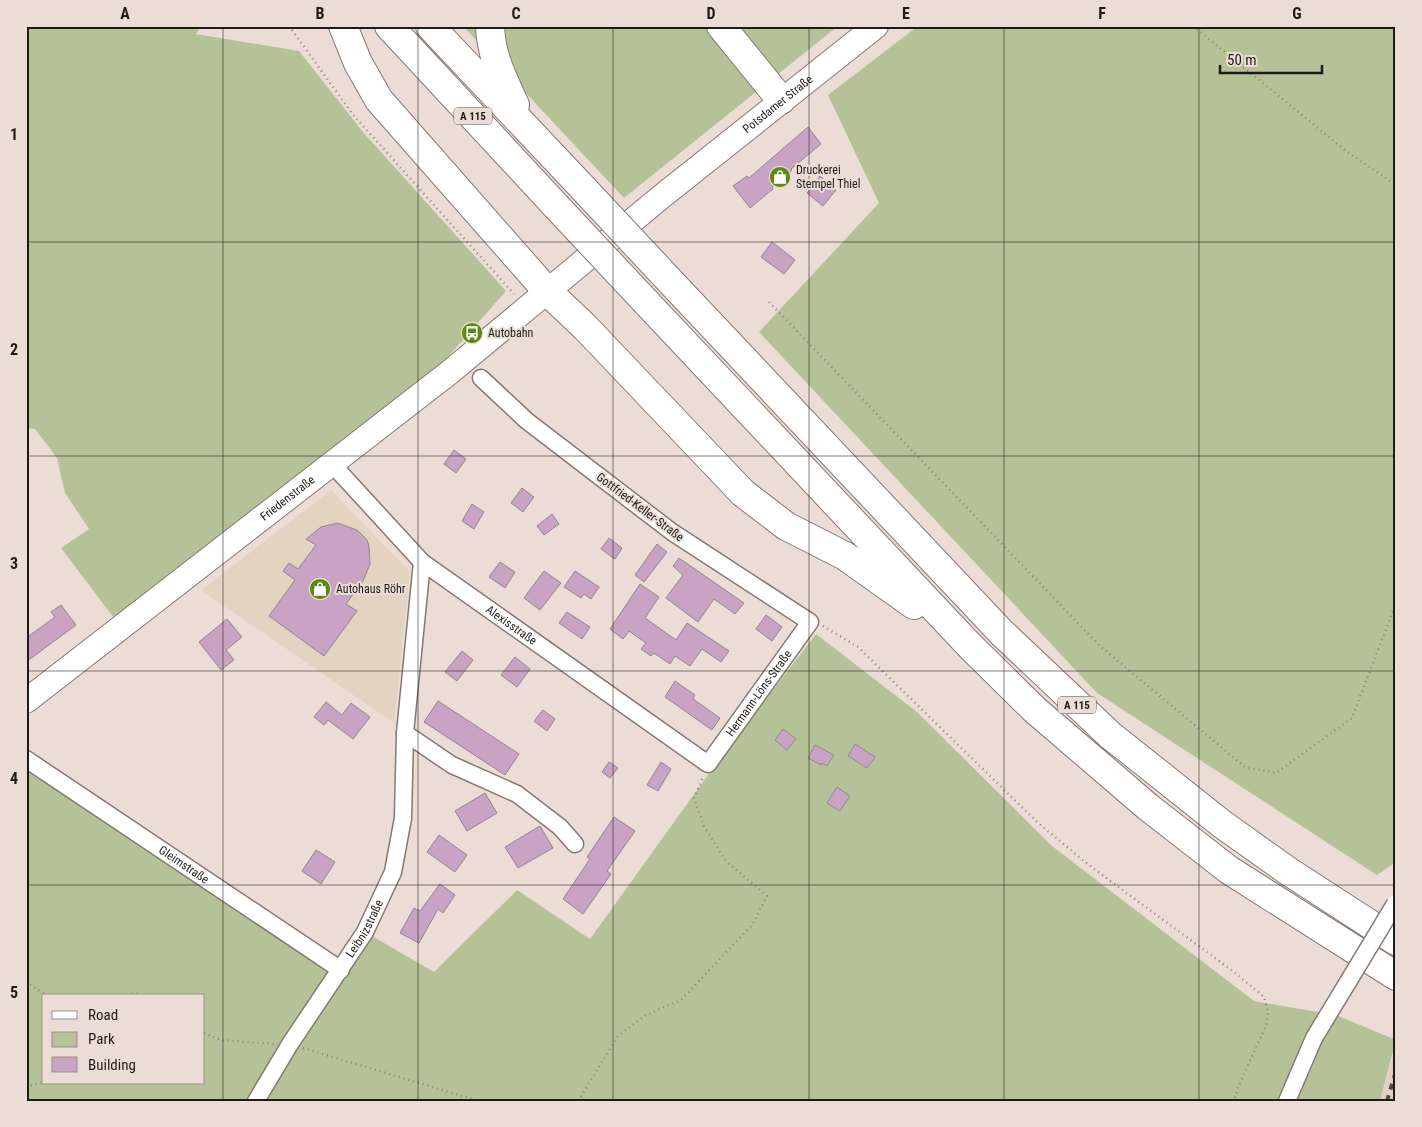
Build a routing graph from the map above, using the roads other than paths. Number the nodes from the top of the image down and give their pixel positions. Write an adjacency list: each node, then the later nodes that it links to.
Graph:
1 (343, 26): 9 (highway)
2 (389, 26): 14 (highway, A 115, bridge)
3 (430, 26): 8 (highway, A 115)
4 (490, 26): 8 (highway)
5 (721, 26): 7 (highway)
6 (876, 26): 7 (main road, Potsdamer Straße)
7 (781, 100): 9 (main road, Potsdamer Straße)
8 (526, 127): 21 (highway, A 115, bridge)
9 (547, 291): 11 (main road, Friedenstraße); 14 (highway)
10 (481, 378): 13 (street, Gottfried-Keller-Straße)
11 (333, 465): 12 (street, Alexisstraße); 15 (main road, Friedenstraße)
12 (422, 562): 16 (street, Leibnizstraße); 18 (street, Alexisstraße)
13 (810, 622): 18 (street, Hermann-Löns-Straße)
14 (970, 646): 23 (highway, A 115)
15 (26, 701)
16 (404, 733): 19 (street); 22 (street, Leibnizstraße)
17 (26, 759): 22 (street, Gleimstraße)
18 (708, 764)
19 (575, 844)
20 (1396, 904): 25 (street, bridge)
21 (1396, 941)
22 (341, 970): 24 (street, Leibnizstraße)
23 (1396, 976)
24 (256, 1101)
25 (1286, 1101)

